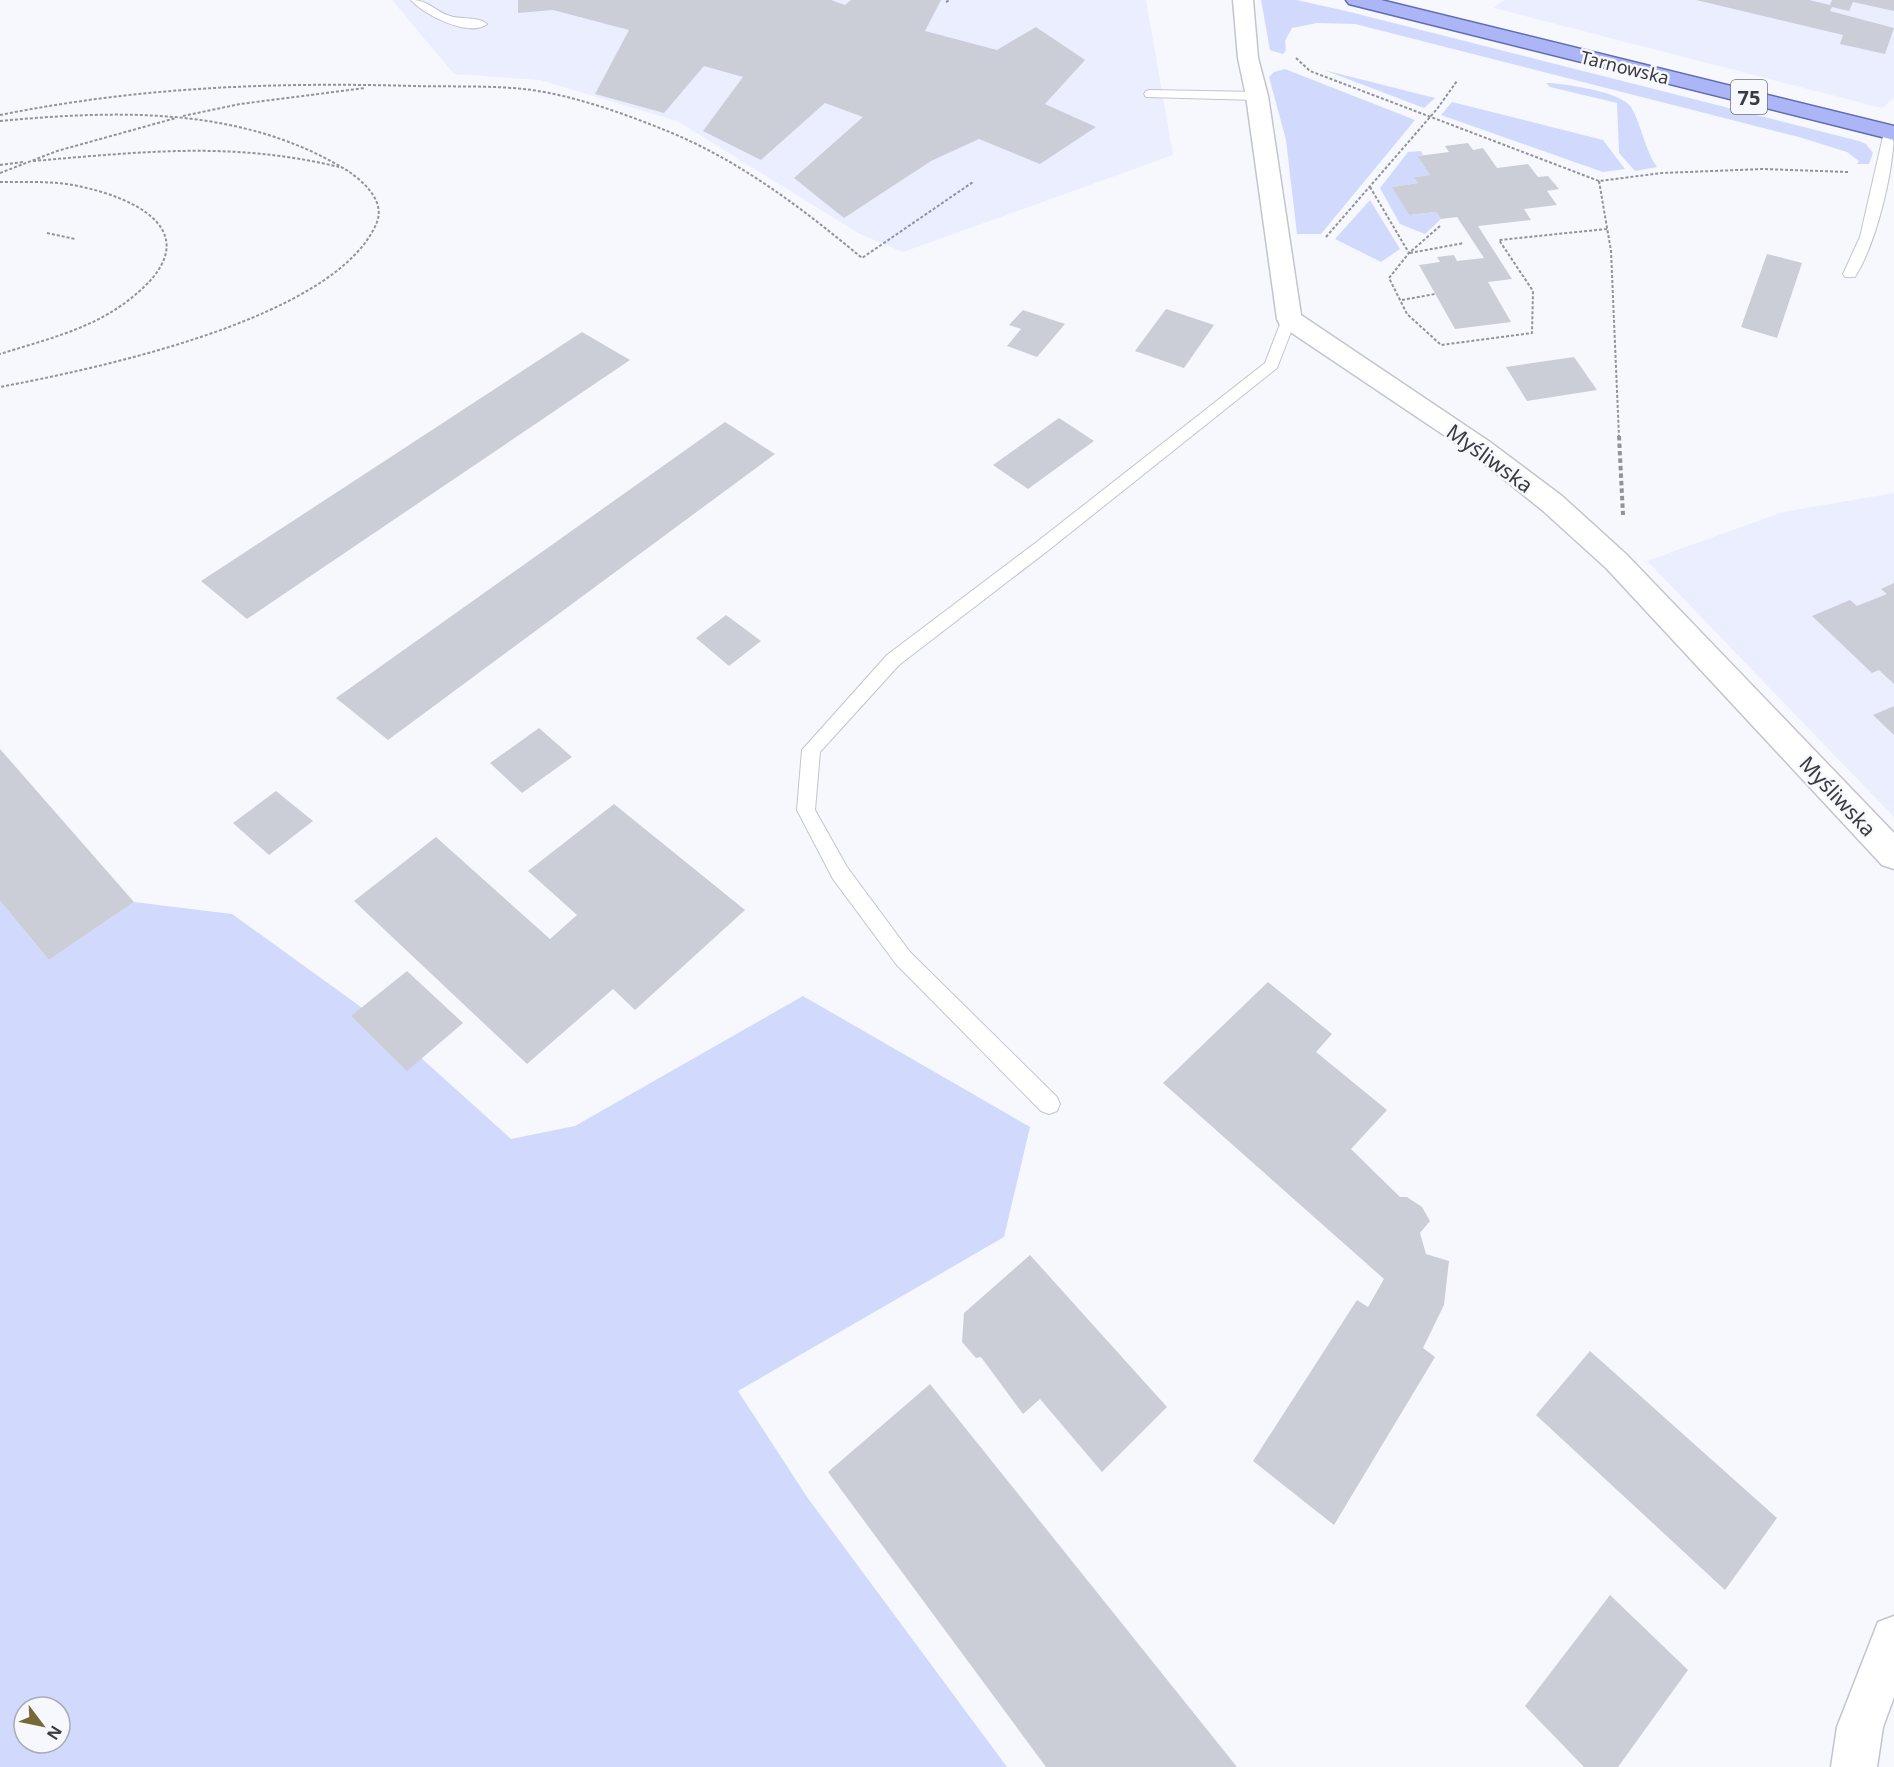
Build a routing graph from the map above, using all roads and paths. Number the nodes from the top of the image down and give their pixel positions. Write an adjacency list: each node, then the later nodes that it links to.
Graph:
1 (417, 0): 4 (lane)
2 (1243, 0): 9 (street)
3 (1356, 0): 14 (main road, Tarnowska / 75)
4 (481, 24)
5 (1296, 58): 12 (path)
6 (1457, 81): 12 (path)
7 (375, 86): 10 (path); 11 (path); 22 (path)
8 (1150, 94): 9 (lane)
9 (1257, 96): 34 (street)
10 (0, 115)
11 (178, 117): 13 (path); 15 (path); 17 (path)
12 (1429, 118): 20 (path); 23 (path)
13 (0, 121)
14 (1893, 133): 19 (lane)
15 (28, 161): 16 (path); 17 (path); 18 (path)
16 (0, 165)
17 (345, 169): 36 (path)
18 (0, 173)
19 (1881, 176): 20 (path); 31 (lane)
20 (1599, 181): 25 (path)
21 (0, 182): 35 (path)
22 (973, 182)
23 (1370, 187): 27 (path); 30 (path)
24 (1440, 226): 30 (path)
25 (1607, 228): 33 (path); 37 (path)
26 (47, 232): 28 (path)
27 (1326, 237)
28 (75, 239)
29 (1464, 243): 30 (path)
30 (1409, 253): 33 (path)
31 (1850, 274)
32 (1435, 294): 33 (path)
33 (1401, 300)
34 (1289, 319): 37 (street, Myśliwska); 39 (lane)
35 (0, 354)
36 (0, 387)
37 (1616, 561): 38 (street, Myśliwska)
38 (1894, 855)
39 (1049, 1104)
40 (1894, 1638): 41 (street)
41 (1854, 1767)

